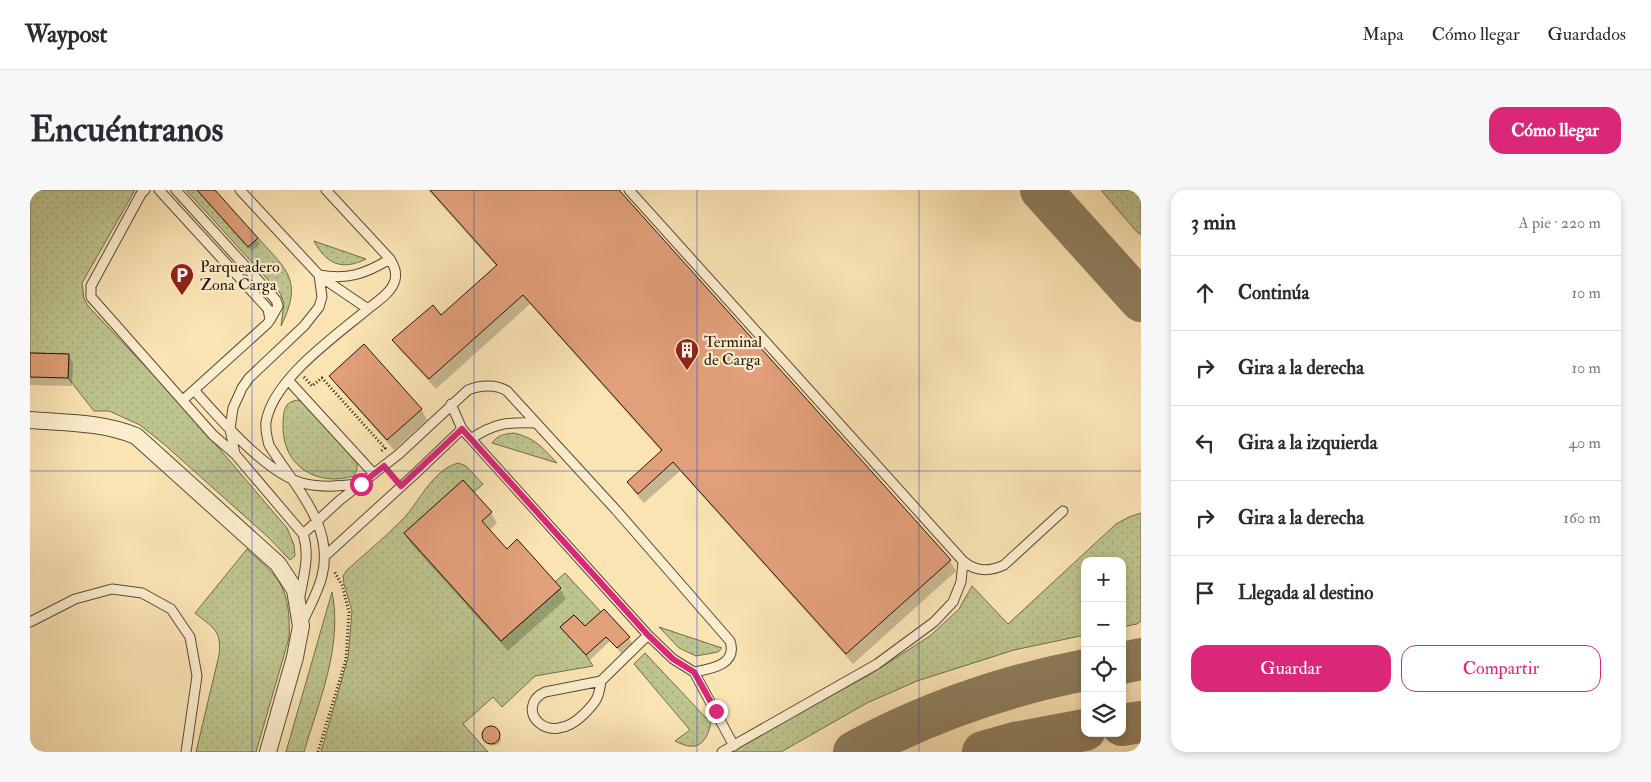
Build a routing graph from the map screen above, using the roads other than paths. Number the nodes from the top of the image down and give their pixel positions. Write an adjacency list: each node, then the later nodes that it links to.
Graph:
1 (159, 190): 10 (lane)
2 (176, 190): 10 (lane)
3 (240, 190): 8 (lane)
4 (326, 190): 7 (lane)
5 (629, 190): 28 (lane)
6 (143, 192): 13 (lane)
7 (390, 259): 8 (lane); 9 (lane)
8 (319, 275): 9 (lane); 17 (lane)
9 (368, 309): 11 (lane)
10 (270, 320): 12 (lane)
11 (288, 380): 21 (lane); 22 (lane)
12 (194, 390): 13 (lane); 17 (lane)
13 (183, 400): 20 (lane)
14 (451, 404): 16 (lane); 18 (lane); 21 (lane)
15 (30, 420): 29 (street)
16 (535, 423): 19 (lane); 33 (lane)
17 (230, 429): 20 (lane); 22 (lane)
18 (462, 429): 19 (lane); 27 (lane)
19 (470, 439): 32 (lane)
20 (235, 454): 26 (lane)
21 (374, 474): 23 (lane)
22 (291, 479): 23 (lane); 25 (lane)
23 (361, 484): 25 (lane)
24 (1062, 511): 28 (lane)
25 (318, 521): 26 (lane); 27 (lane)
26 (303, 534): 29 (lane)
27 (325, 555): 31 (lane)
28 (964, 561): 35 (lane)
29 (298, 603): 31 (street)
30 (30, 622): 36 (lane)
31 (301, 626): 37 (street)
32 (648, 635): 33 (lane); 34 (lane)
33 (694, 672): 35 (lane)
34 (601, 681): 34 (lane)
35 (734, 746): 38 (lane)
36 (186, 752)
37 (268, 752)
38 (722, 752)

